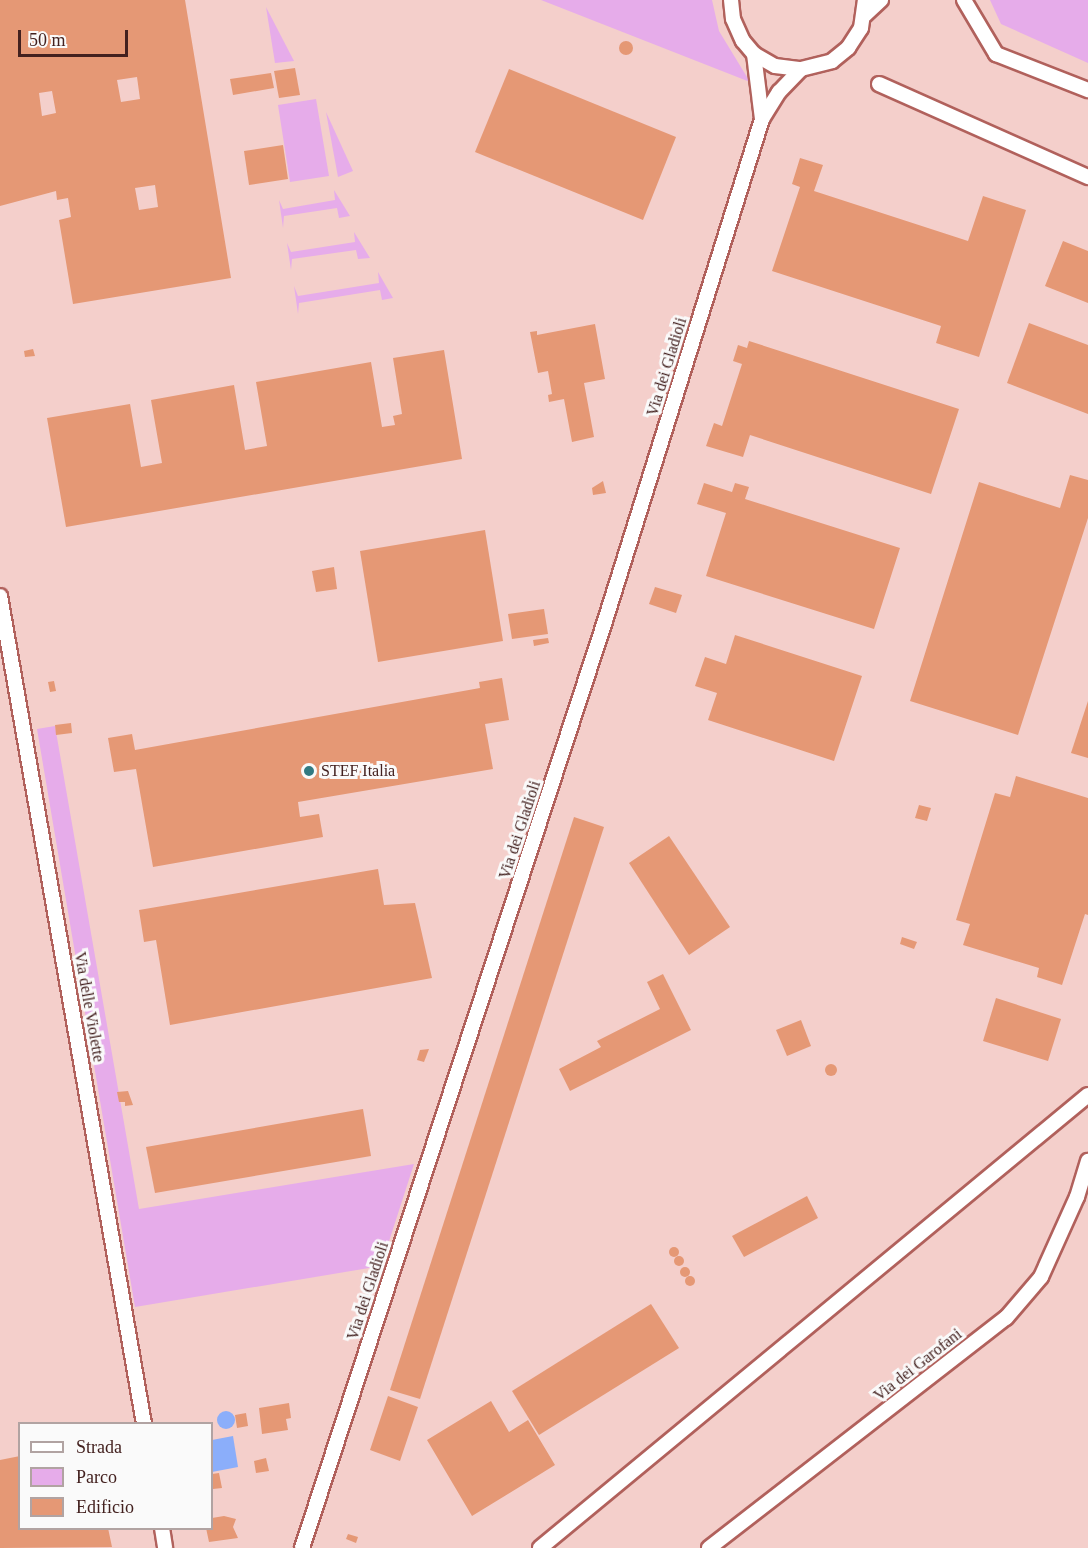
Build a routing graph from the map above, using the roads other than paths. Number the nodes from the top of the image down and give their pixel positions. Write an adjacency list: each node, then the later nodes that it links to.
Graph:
1 (865, 0): 5 (street)
2 (881, 0): 5 (street)
3 (964, 0): 9 (street)
4 (730, 2): 6 (street, Via dei Gladioli)
5 (865, 15): 7 (street)
6 (754, 54): 7 (street); 10 (street, Via dei Gladioli)
7 (801, 69): 10 (street, Via dei Gladioli)
8 (879, 84): 11 (street)
9 (1088, 90)
10 (762, 119): 19 (street, Via dei Gladioli)
11 (1088, 177)
12 (0, 596): 13 (street, Via delle Violette)
13 (6, 662): 16 (street, Via delle Violette)
14 (1088, 1095): 20 (street)
15 (1088, 1161): 21 (street, Via dei Garofani)
16 (144, 1422)
17 (162, 1530): 18 (street)
18 (165, 1548)
19 (302, 1548)
20 (540, 1548)
21 (709, 1548)

